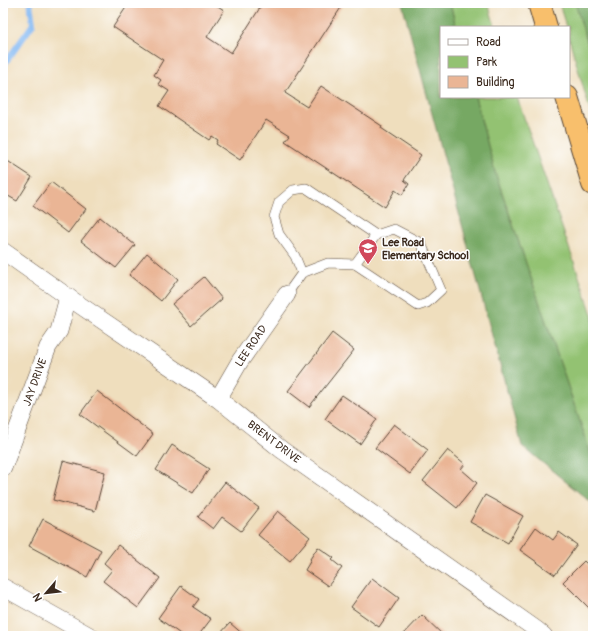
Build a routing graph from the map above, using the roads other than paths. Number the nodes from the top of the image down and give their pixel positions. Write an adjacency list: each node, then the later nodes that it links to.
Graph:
1 (539, 3): 2 (highway)
2 (546, 26)
3 (567, 98): 4 (highway)
4 (593, 184)
5 (376, 235): 7 (lane); 7 (lane); 8 (lane)
6 (3, 251): 10 (street, BRENT DRIVE)
7 (355, 264): 8 (lane)
8 (302, 273): 9 (lane)
9 (287, 294): 11 (street, LEE ROAD)
10 (68, 297): 11 (street, BRENT DRIVE); 12 (street, JAY DRIVE)
11 (218, 399): 15 (street, BRENT DRIVE)
12 (3, 468)
13 (3, 587): 14 (street)
14 (90, 636)
15 (544, 636)

